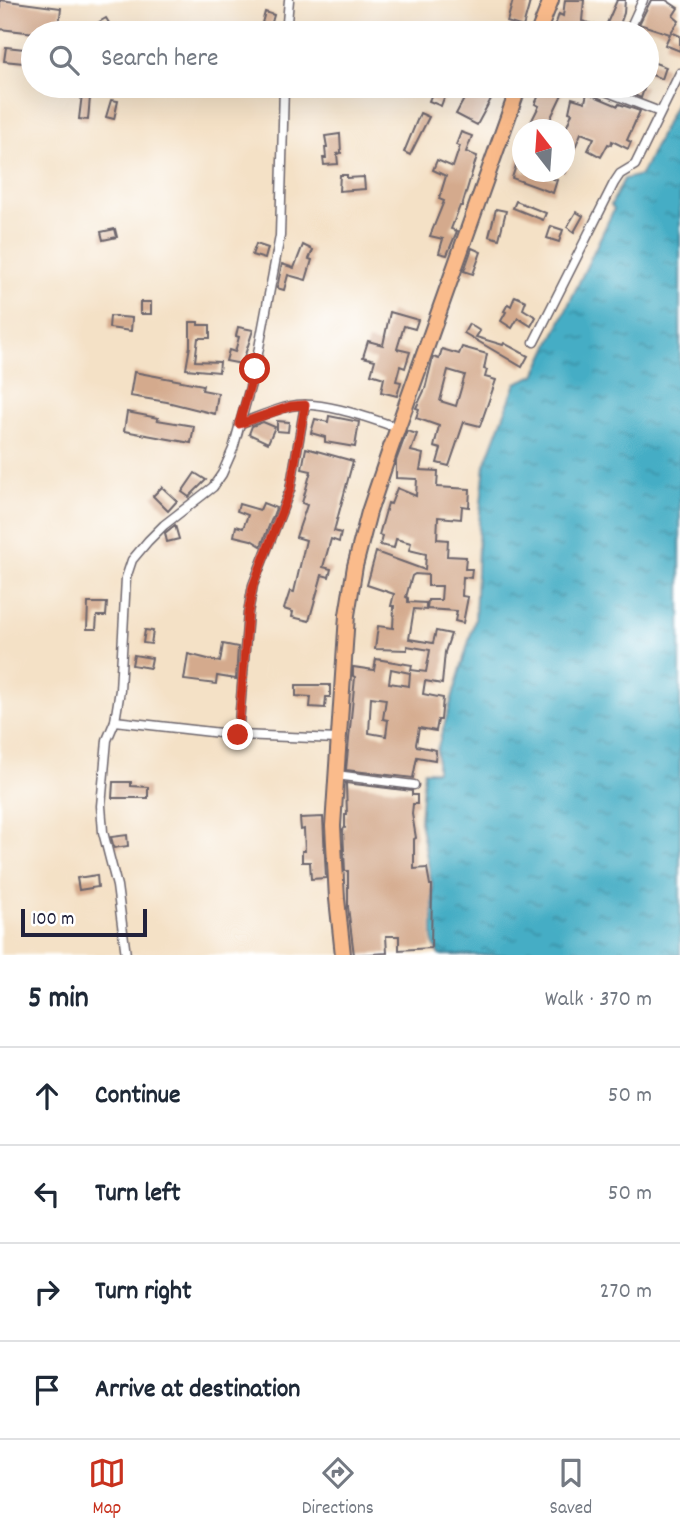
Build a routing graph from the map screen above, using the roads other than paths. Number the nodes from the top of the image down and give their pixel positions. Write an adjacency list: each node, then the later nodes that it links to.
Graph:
1 (289, 0): 4 (street)
2 (551, 0): 5 (highway)
3 (643, 0): 6 (street)
4 (287, 21)
5 (543, 21)
6 (633, 21)
7 (680, 73): 11 (street)
8 (284, 98): 14 (street)
9 (515, 98): 15 (highway)
10 (629, 98): 11 (street)
11 (660, 111): 12 (street)
12 (534, 342)
13 (305, 405): 14 (street); 15 (street); 17 (street)
14 (239, 424): 16 (street)
15 (398, 428): 18 (highway)
16 (115, 721): 17 (street); 21 (street)
17 (238, 735): 18 (street)
18 (338, 739): 19 (highway)
19 (336, 775): 20 (street); 22 (highway)
20 (414, 785)
21 (126, 955)
22 (342, 955)

